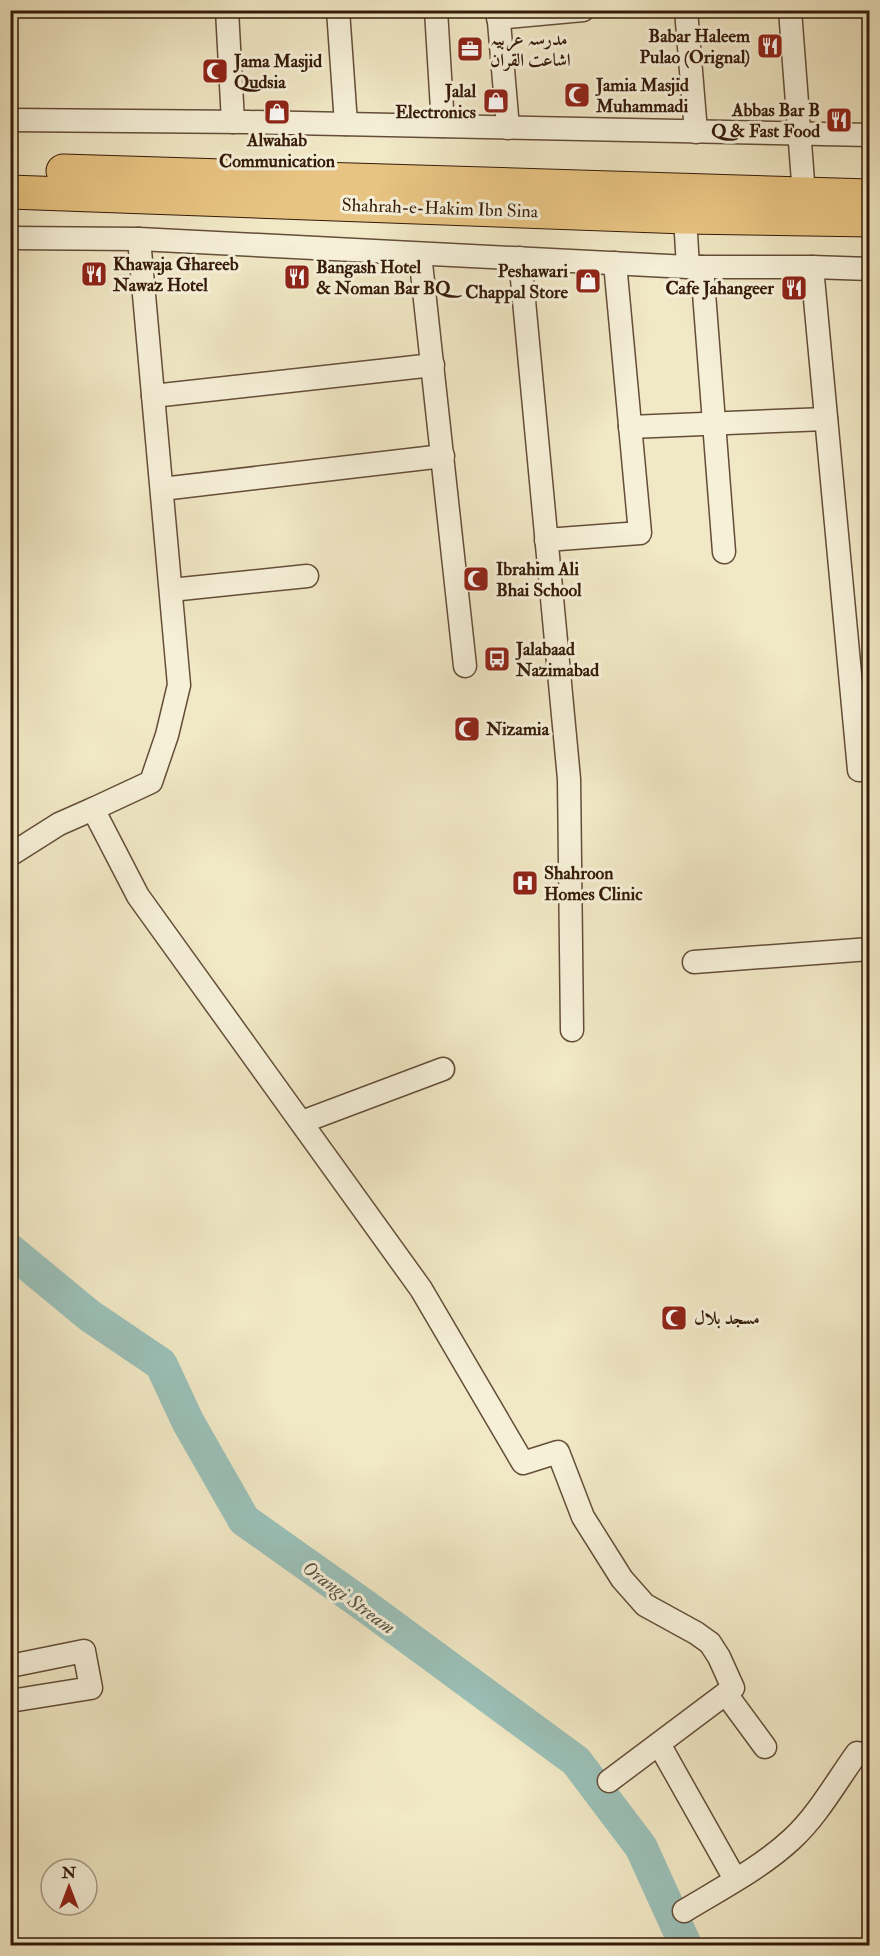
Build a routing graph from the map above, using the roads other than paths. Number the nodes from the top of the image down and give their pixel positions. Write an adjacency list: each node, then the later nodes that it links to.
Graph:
1 (227, 10): 9 (street)
2 (338, 10): 10 (street)
3 (436, 10): 11 (street)
4 (584, 10): 7 (street)
5 (686, 10): 13 (street)
6 (790, 10): 14 (street)
7 (498, 14): 12 (street)
8 (10, 120): 9 (street)
9 (233, 122): 10 (street)
10 (346, 124): 11 (street)
11 (443, 126): 12 (street)
12 (508, 128): 13 (street)
13 (696, 132): 14 (street)
14 (800, 135): 15 (street); 18 (street)
15 (870, 135)
16 (10, 170): 18 (highway, Shahrah-e-Hakim Ibn Sina)
17 (10, 192): 20 (highway, Shahrah-e-Hakim Ibn Sina)
18 (804, 195): 19 (highway, Shahrah-e-Hakim Ibn Sina)
19 (870, 196)
20 (685, 217): 21 (highway, Shahrah-e-Hakim Ibn Sina); 27 (street)
21 (870, 220)
22 (10, 238): 23 (street)
23 (139, 239): 24 (street); 31 (street)
24 (420, 254): 25 (street); 30 (street)
25 (520, 258): 26 (street); 37 (street)
26 (615, 263): 27 (street); 34 (street)
27 (695, 267): 28 (street); 33 (street)
28 (812, 267): 29 (street); 32 (street)
29 (870, 269)
30 (433, 365): 31 (street); 35 (street)
31 (153, 396): 36 (street)
32 (826, 419): 33 (street); 42 (street)
33 (714, 424): 34 (street); 38 (street)
34 (630, 427): 37 (street)
35 (442, 456): 36 (street); 41 (street)
36 (162, 489): 40 (street)
37 (546, 540): 47 (street)
38 (724, 552)
39 (307, 576): 40 (street)
40 (171, 590): 43 (street)
41 (465, 666)
42 (870, 769)
43 (93, 809): 44 (street); 49 (street)
44 (10, 855)
45 (870, 949): 46 (street)
46 (694, 962)
47 (572, 1030)
48 (442, 1069): 49 (street)
49 (302, 1122): 51 (street)
50 (10, 1666): 52 (street)
51 (726, 1694): 53 (street); 54 (street)
52 (10, 1701)
53 (658, 1744): 56 (street); 57 (street)
54 (765, 1747)
55 (857, 1753): 57 (street)
56 (609, 1781)
57 (735, 1879): 58 (street)
58 (684, 1911)

